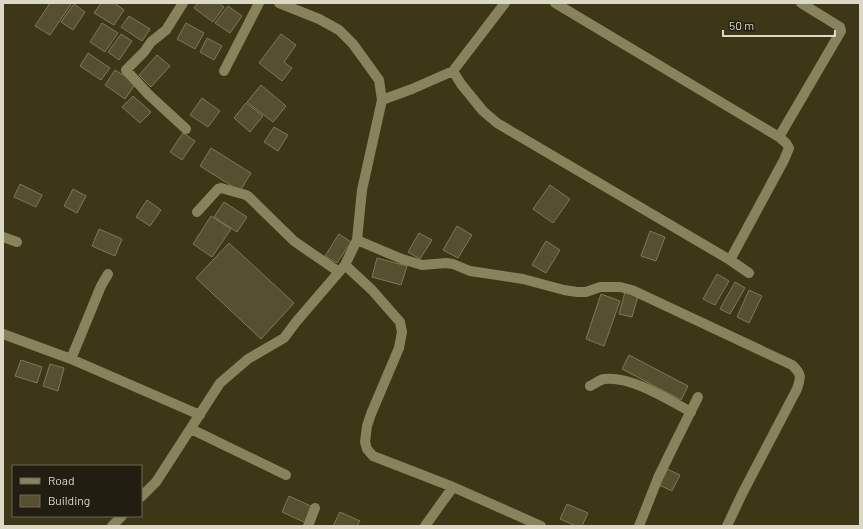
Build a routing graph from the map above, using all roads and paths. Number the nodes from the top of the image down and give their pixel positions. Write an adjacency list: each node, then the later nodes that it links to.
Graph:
1 (183, 3): 10 (street)
2 (258, 3): 7 (street)
3 (279, 3): 9 (street)
4 (505, 3): 8 (street)
5 (555, 3): 11 (street)
6 (801, 3): 11 (street)
7 (224, 71)
8 (453, 71): 9 (street); 16 (street)
9 (382, 100): 14 (street)
10 (186, 129)
11 (779, 137): 16 (street)
12 (197, 212): 17 (street)
13 (3, 237): 15 (street)
14 (357, 240): 17 (street); 37 (street)
15 (16, 242)
16 (730, 260): 18 (street)
17 (342, 269): 25 (street); 28 (street)
18 (749, 273)
19 (108, 274): 21 (street)
20 (3, 334): 21 (street)
21 (71, 359): 25 (street)
22 (590, 386): 24 (street)
23 (698, 397): 24 (street)
24 (691, 412): 36 (street)
25 (200, 415): 26 (street)
26 (191, 429): 27 (street); 29 (street)
27 (286, 475)
28 (453, 487): 34 (street); 35 (street)
29 (142, 496)
30 (315, 508): 33 (street)
31 (121, 517): 32 (street)
32 (112, 526)
33 (308, 526)
34 (425, 526)
35 (541, 526)
36 (639, 526)
37 (727, 526)

